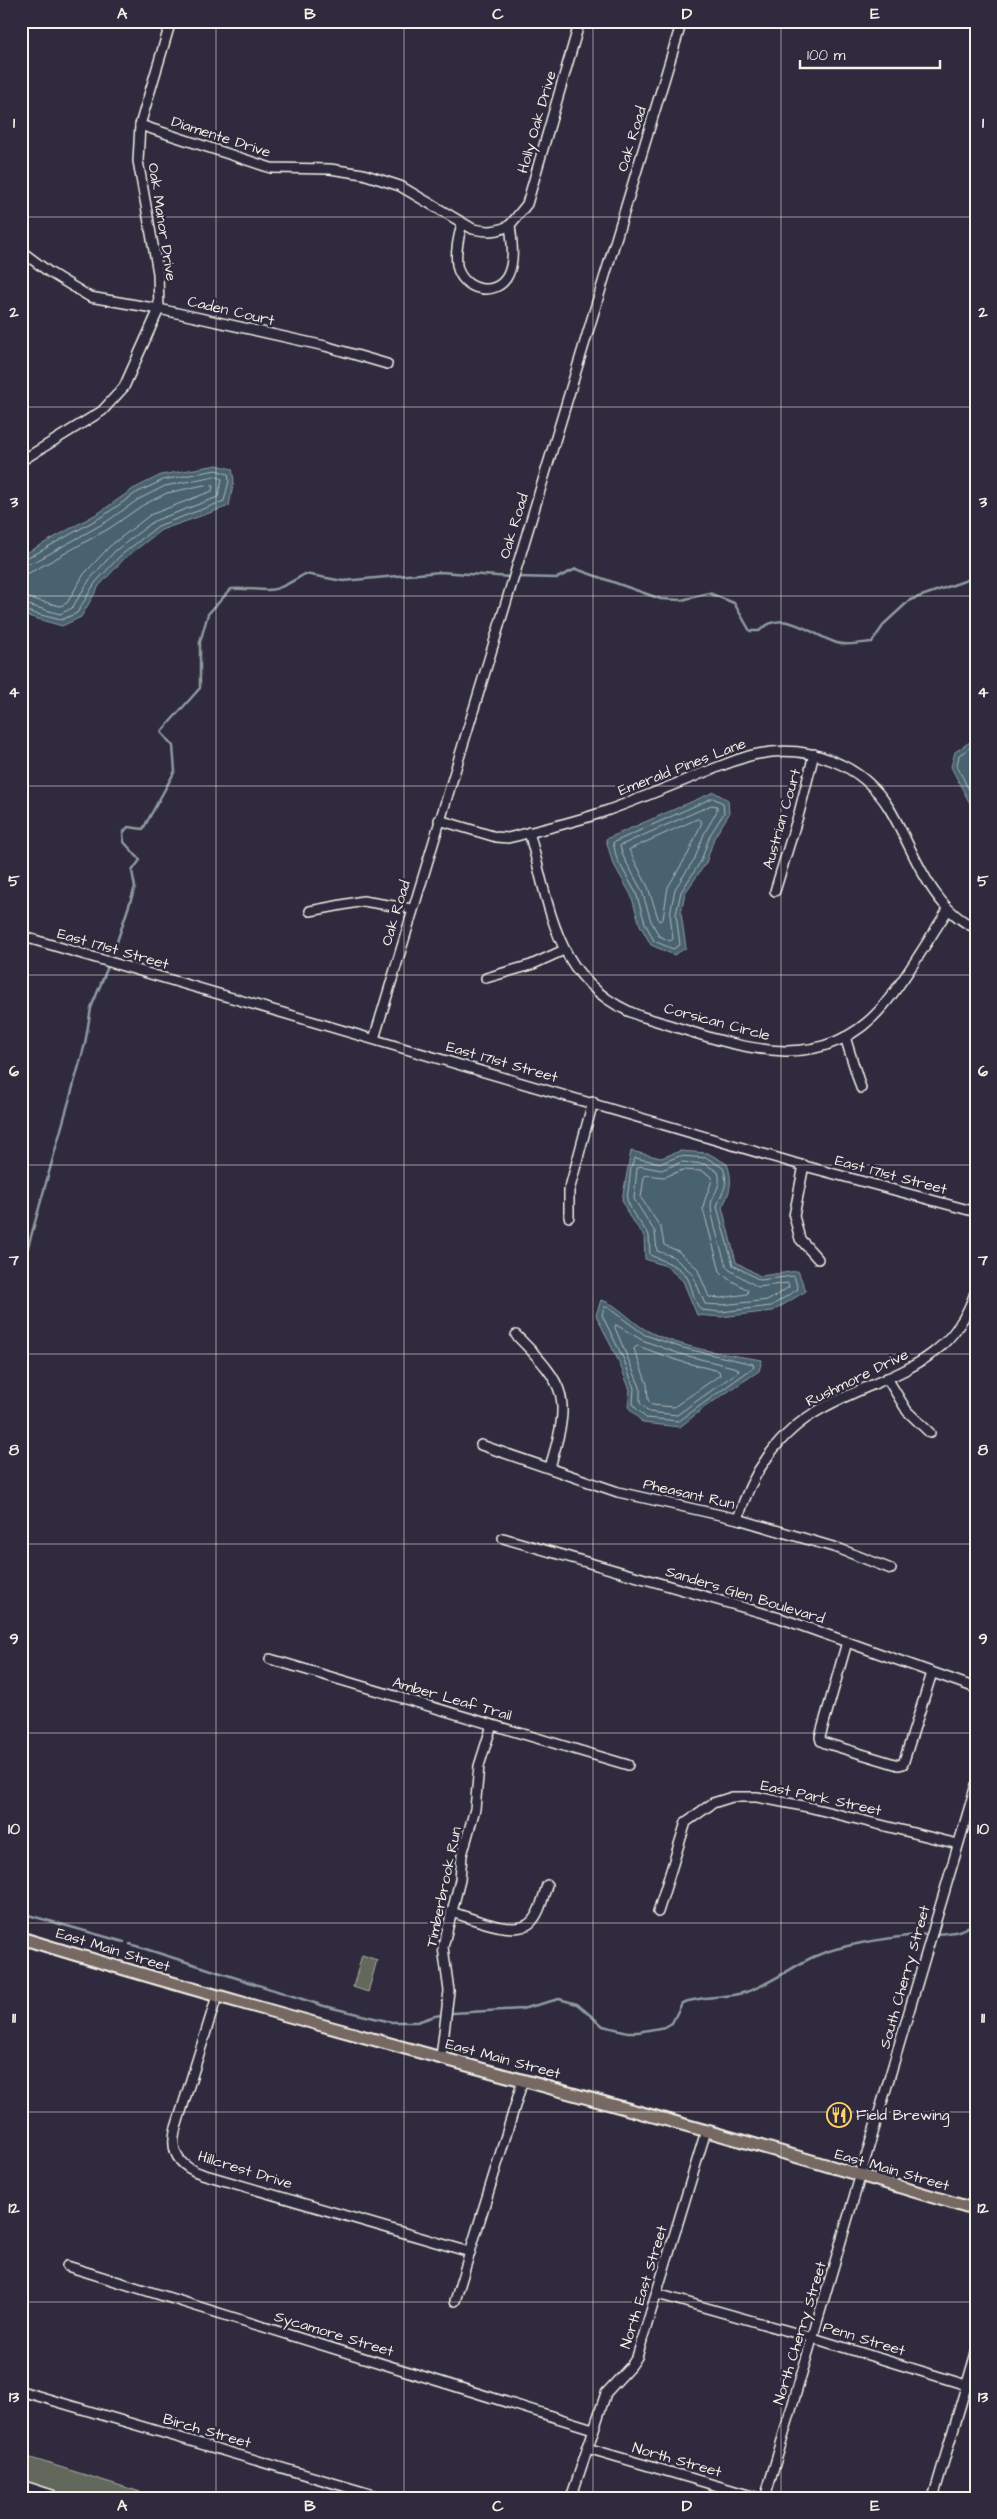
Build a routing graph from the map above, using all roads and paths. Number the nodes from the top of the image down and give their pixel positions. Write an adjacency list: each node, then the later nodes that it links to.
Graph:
1 (171, 21): 4 (street, Oak Manor Drive)
2 (580, 21): 6 (street, Holly Oak Drive)
3 (682, 21): 12 (street, Oak Road)
4 (140, 125): 5 (street, Diamente Drive); 8 (street, Oak Manor Drive)
5 (462, 223): 6 (street, Diamente Drive); 6 (street)
6 (510, 225)
7 (21, 251): 8 (street, Caden Court)
8 (159, 309): 9 (street, Caden Court); 10 (street, Oak Manor Drive)
9 (387, 364)
10 (21, 461)
11 (814, 754): 13 (street, Emerald Pines Lane); 14 (street, Austrian Court); 16 (street, Emerald Pines Lane)
12 (439, 820): 13 (street, Emerald Pines Lane); 15 (street, Oak Road)
13 (529, 832): 20 (street, Corsican Circle)
14 (775, 891)
15 (412, 909): 17 (street); 23 (street, Oak Road)
16 (948, 910): 18 (street, Emerald Pines Lane); 22 (street, Corsican Circle)
17 (310, 911)
18 (976, 928)
19 (21, 936): 23 (street, East 171st Street)
20 (564, 950): 21 (street); 22 (street, Corsican Circle)
21 (486, 978)
22 (845, 1037): 24 (street)
23 (374, 1039): 25 (street, East 171st Street)
24 (861, 1088)
25 (593, 1102): 26 (street, East 171st Street); 28 (street)
26 (804, 1166): 27 (street, East 171st Street); 29 (street)
27 (976, 1212)
28 (569, 1217)
29 (818, 1259)
30 (976, 1290): 32 (street, Rushmore Drive)
31 (516, 1335): 35 (street)
32 (887, 1378): 33 (street); 36 (street, Rushmore Drive)
33 (930, 1433)
34 (482, 1445): 35 (street, Pheasant Run)
35 (550, 1467): 36 (street, Pheasant Run)
36 (738, 1519): 38 (street, Pheasant Run)
37 (503, 1538): 39 (street, Sanders Glen Boulevard)
38 (891, 1569)
39 (847, 1642): 41 (street, Sanders Glen Boulevard); 41 (street)
40 (270, 1659): 43 (street, Amber Leaf Trail)
41 (932, 1673): 42 (street, Sanders Glen Boulevard)
42 (976, 1688)
43 (492, 1725): 44 (street, Amber Leaf Trail); 48 (street, Timberbrook Run)
44 (628, 1765)
45 (976, 1785): 46 (street, South Cherry Street)
46 (958, 1844): 49 (street, East Park Street); 55 (street, South Cherry Street)
47 (547, 1884): 48 (street)
48 (452, 1912): 52 (street, Timberbrook Run)
49 (658, 1912)
50 (21, 1938): 51 (main road, East Main Street)
51 (217, 1996): 52 (main road, East Main Street); 57 (street, Hillcrest Drive)
52 (441, 2057): 53 (main road, East Main Street)
53 (523, 2080): 54 (main road, East Main Street); 57 (street)
54 (706, 2131): 55 (main road, East Main Street); 59 (street, North East Street)
55 (861, 2177): 56 (main road, East Main Street); 61 (street, North Cherry Street)
56 (976, 2210)
57 (470, 2252): 60 (street)
58 (66, 2266): 66 (street, Sycamore Street)
59 (657, 2294): 61 (street, Penn Street); 66 (street, North East Street)
60 (455, 2302)
61 (813, 2338): 63 (street, Penn Street); 73 (street, North Cherry Street)
62 (976, 2354): 63 (street)
63 (966, 2385): 64 (street, Penn Street); 74 (street)
64 (976, 2388)
65 (21, 2391): 70 (street, Birch Street)
66 (593, 2428): 67 (street, North East Street)
67 (587, 2448): 71 (street, North East Street); 72 (street, North Street)
68 (21, 2485): 69 (street)
69 (55, 2498)
70 (384, 2498)
71 (571, 2498)
72 (760, 2498)
73 (765, 2498)
74 (933, 2498)

